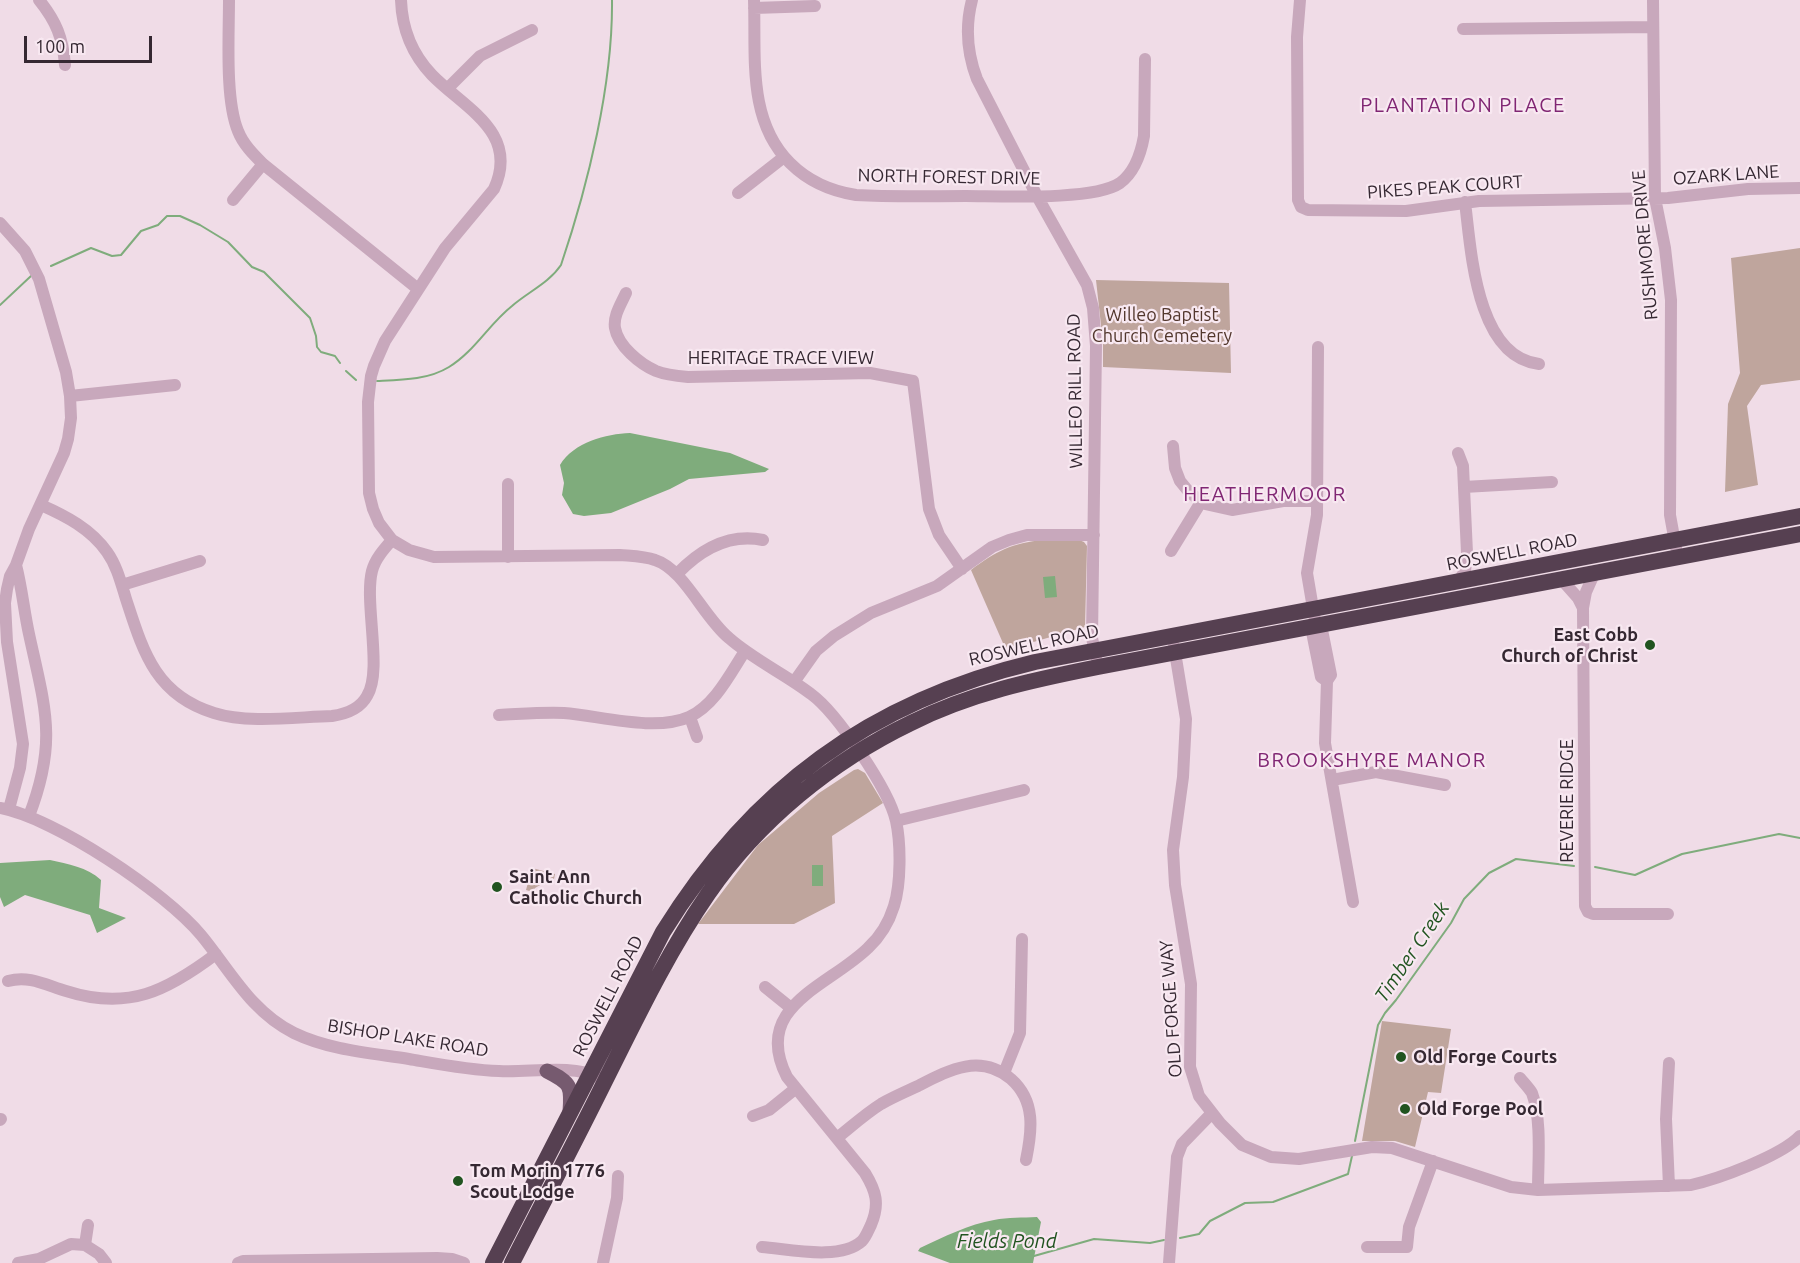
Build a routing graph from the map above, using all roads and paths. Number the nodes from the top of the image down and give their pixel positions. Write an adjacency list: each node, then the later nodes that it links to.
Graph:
1 (39, 0): 13 (street)
2 (229, 0): 16 (street)
3 (401, 0): 14 (street)
4 (972, 0): 19 (street, WILLEO RILL ROAD)
5 (1300, 0): 22 (street, PIKES PEAK COURT)
6 (1653, 0): 9 (street, RUSHMORE DRIVE)
7 (754, 4): 8 (street); 15 (street, NORTH FOREST DRIVE)
8 (815, 6)
9 (1653, 27): 10 (street); 20 (street, RUSHMORE DRIVE)
10 (1463, 29)
11 (532, 30): 14 (street)
12 (1145, 58): 19 (street, NORTH FOREST DRIVE)
13 (65, 65)
14 (448, 88): 24 (street)
15 (784, 157): 18 (street); 19 (street, NORTH FOREST DRIVE)
16 (263, 164): 21 (street); 24 (street)
17 (1800, 188): 20 (street, OZARK LANE)
18 (738, 193)
19 (1037, 196): 40 (street, WILLEO RILL ROAD)
20 (1655, 198): 22 (street, PIKES PEAK COURT); 43 (street, RUSHMORE DRIVE)
21 (233, 200)
22 (1465, 202): 27 (street)
23 (0, 223): 29 (street)
24 (418, 289): 41 (street)
25 (626, 293): 51 (street, HERITAGE TRACE VIEW)
26 (1318, 347): 35 (street)
27 (1539, 364)
28 (175, 386): 29 (street)
29 (70, 396): 37 (street)
30 (1173, 446): 36 (street)
31 (1458, 453): 34 (street)
32 (1552, 482): 34 (street)
33 (508, 484): 46 (street)
34 (1464, 487): 45 (street)
35 (1317, 501): 36 (street); 58 (street)
36 (1201, 502): 44 (street)
37 (41, 505): 49 (street); 56 (street)
38 (1800, 516): 43 (highway, ROSWELL ROAD)
39 (1800, 534): 47 (highway, ROSWELL ROAD)
40 (1094, 535): 51 (street); 62 (street, WILLEO RILL ROAD)
41 (392, 540): 46 (street); 56 (street)
42 (763, 540): 52 (street)
43 (1674, 542): 47 (street, RUSHMORE DRIVE); 50 (highway, ROSWELL ROAD)
44 (1171, 551)
45 (1467, 553): 50 (street); 55 (street)
46 (508, 557): 52 (street)
47 (1679, 558): 53 (highway, ROSWELL ROAD)
48 (200, 561): 56 (street)
49 (16, 565): 72 (street); 73 (street)
50 (1542, 566): 55 (highway, ROSWELL ROAD)
51 (962, 569): 63 (street)
52 (677, 574): 61 (street)
53 (1594, 574): 54 (highway, ROSWELL ROAD); 57 (street, REVERIE RIDGE)
54 (1562, 580): 57 (street); 59 (highway, ROSWELL ROAD)
55 (1458, 582): 58 (highway, ROSWELL ROAD)
56 (122, 585)
57 (1583, 608): 76 (street, REVERIE RIDGE)
58 (1312, 609): 59 (street); 60 (highway, ROSWELL ROAD)
59 (1316, 626): 60 (highway, ROSWELL ROAD); 69 (street)
60 (1174, 644): 62 (highway, ROSWELL ROAD); 89 (street, OLD FORGE WAY)
61 (745, 651): 63 (street); 65 (street)
62 (1096, 659): 67 (highway, ROSWELL ROAD); 68 (highway, ROSWELL ROAD)
63 (794, 682): 67 (street)
64 (500, 715): 65 (street)
65 (690, 717): 66 (street)
66 (697, 737)
67 (849, 737): 68 (street); 85 (highway, ROSWELL ROAD)
68 (859, 752): 74 (street); 85 (highway, ROSWELL ROAD)
69 (1332, 780): 70 (street); 75 (street)
70 (1445, 785)
71 (1024, 790): 74 (street)
72 (5, 808): 73 (street, BISHOP LAKE ROAD)
73 (29, 816): 78 (street, BISHOP LAKE ROAD)
74 (896, 820): 81 (street)
75 (1353, 902)
76 (1668, 914)
77 (1022, 939): 84 (street)
78 (216, 954): 79 (street); 83 (street, BISHOP LAKE ROAD)
79 (8, 981)
80 (765, 987): 81 (street)
81 (791, 1008): 87 (street)
82 (1669, 1063): 96 (street)
83 (547, 1071): 85 (street, BISHOP LAKE ROAD); 88 (main road)
84 (1004, 1073): 92 (street); 93 (street)
85 (598, 1077): 88 (highway, ROSWELL ROAD); 108 (highway, ROSWELL ROAD)
86 (1520, 1078): 97 (street)
87 (795, 1089): 90 (street); 92 (street)
88 (570, 1113): 107 (highway, ROSWELL ROAD)
89 (1211, 1114): 94 (street, OLD FORGE WAY); 110 (street)
90 (753, 1116)
91 (1800, 1136): 96 (street, OLD FORGE WAY)
92 (837, 1138): 100 (street)
93 (1026, 1160)
94 (1432, 1161): 97 (street, OLD FORGE WAY); 101 (street)
95 (618, 1176): 109 (street)
96 (1669, 1186): 97 (street, OLD FORGE WAY)
97 (1538, 1190)
98 (88, 1225): 99 (street)
99 (85, 1245): 102 (street); 104 (street)
100 (762, 1247)
101 (1367, 1247)
102 (102, 1259)
103 (346, 1261): 105 (street); 106 (street)
104 (18, 1263)
105 (238, 1263)
106 (464, 1263)
107 (493, 1263)
108 (513, 1263)
109 (603, 1263)
110 (1169, 1263)

